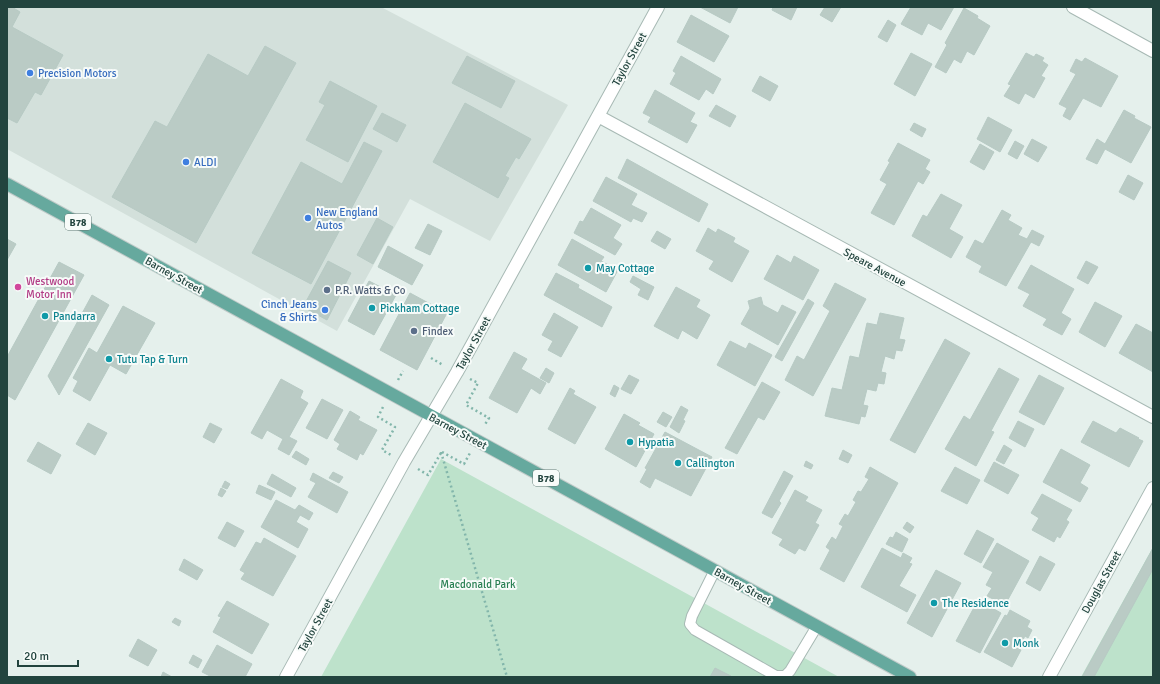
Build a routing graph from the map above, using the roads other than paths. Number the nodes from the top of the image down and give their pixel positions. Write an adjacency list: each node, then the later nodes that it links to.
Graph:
1 (658, 7): 4 (street, Taylor Street)
2 (1073, 7): 3 (street)
3 (1153, 51)
4 (598, 116): 6 (street, Taylor Street); 7 (street, Speare Avenue)
5 (7, 184): 6 (main road, Barney Street / B78)
6 (431, 416): 9 (main road, Barney Street / B78); 11 (street, Taylor Street)
7 (1153, 417)
8 (1153, 488): 13 (street, Douglas Street)
9 (715, 570): 10 (main road, Barney Street / B78); 10 (lane)
10 (817, 626): 12 (main road, Barney Street / B78)
11 (286, 677)
12 (910, 677)
13 (1049, 677)

